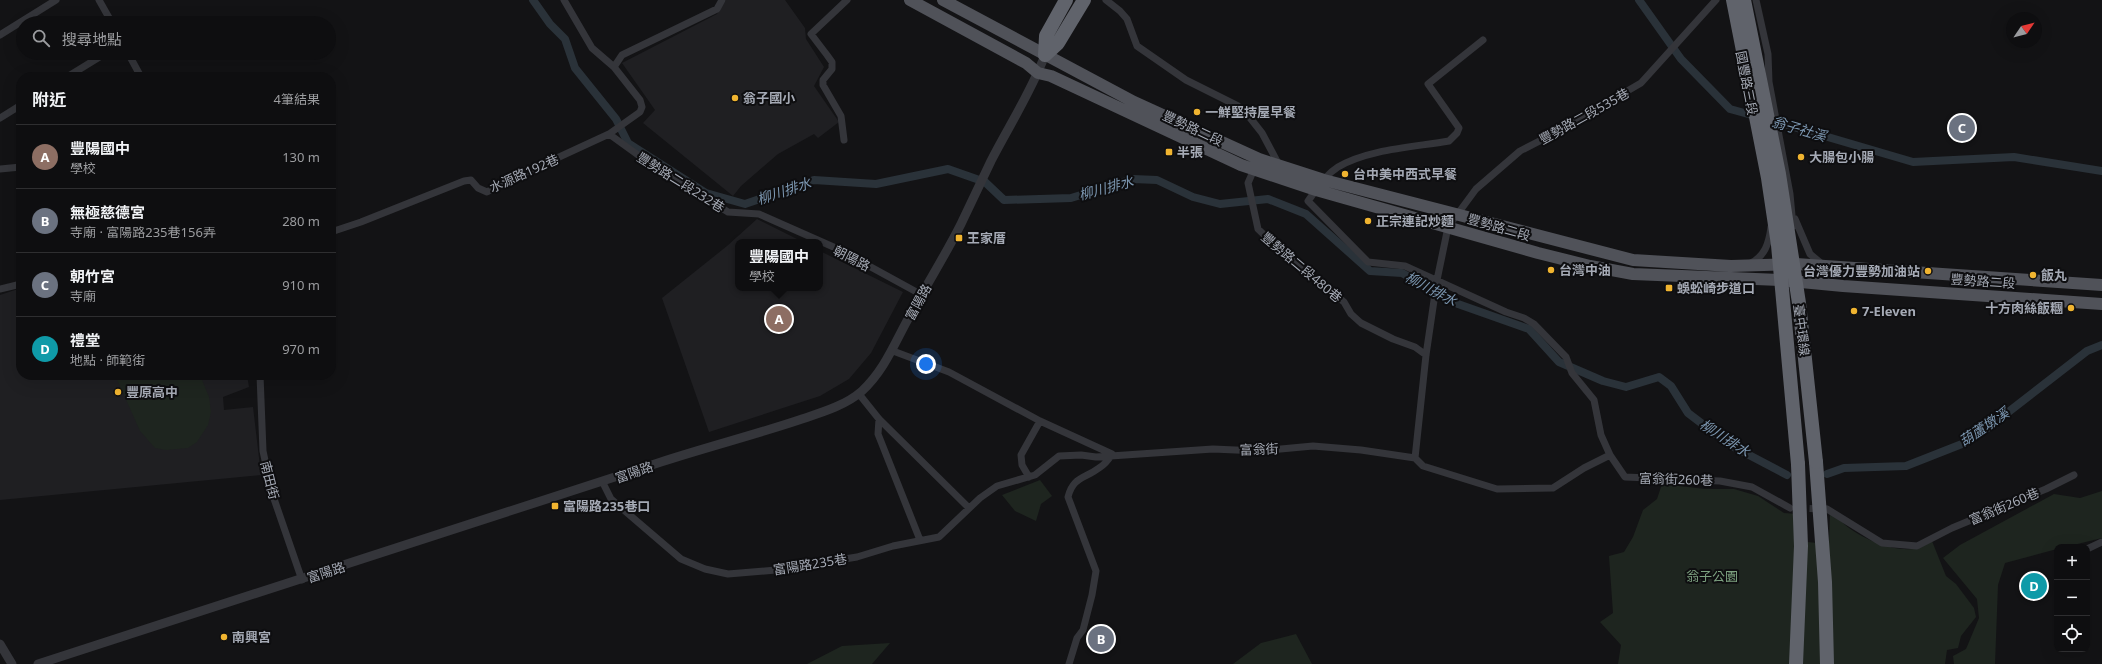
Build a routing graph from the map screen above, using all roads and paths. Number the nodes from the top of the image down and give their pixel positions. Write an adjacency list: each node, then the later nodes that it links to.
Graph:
1 (56, 0): 15 (street)
2 (99, 0): 16 (street)
3 (564, 0): 23 (street)
4 (722, 0): 23 (street)
5 (847, 0): 31 (street)
6 (910, 0): 26 (main road, 豐勢路二段)
7 (943, 0): 20 (main road, 豐勢路二段)
8 (1066, 0): 20 (highway)
9 (1084, 0): 20 (highway)
10 (1106, 0): 33 (street)
11 (1716, 0): 40 (street, 豐勢路二段535巷)
12 (1732, 0): 38 (street, 國豐路三段, bridge); 81 (highway, 臺中環線, bridge)
13 (1745, 0): 27 (street, 國豐路三段); 82 (highway, 臺中環線, bridge)
14 (1756, 0): 27 (street, 國豐路三段)
15 (30, 16)
16 (108, 16)
17 (16, 25): 18 (street)
18 (0, 35)
19 (1483, 40): 36 (street)
20 (1045, 55): 26 (street, 富陽路); 32 (main road, 豐勢路二段)
21 (95, 60): 24 (street)
22 (132, 60): 25 (street)
23 (614, 67): 30 (street, 水源路192巷)
24 (75, 72)
25 (138, 72)
26 (1038, 73): 32 (main road, 豐勢路二段); 56 (street, 富陽路)
27 (1769, 82): 41 (street, 國豐路三段)
28 (16, 108): 29 (street)
29 (0, 118)
30 (610, 134): 39 (street, 豐勢路二段232巷); 43 (street, 水源路192巷)
31 (844, 140)
32 (1256, 164): 33 (main road, 豐勢路二段); 37 (main road, 豐勢路二段); 59 (street, 豐勢路二段480巷)
33 (1279, 165): 36 (main road, 豐勢路二段)
34 (16, 167): 35 (street)
35 (0, 169)
36 (1324, 180): 37 (street); 40 (main road, 豐勢路二段)
37 (1316, 190): 42 (main road, 豐勢路二段); 52 (street)
38 (1772, 213): 46 (street, 國豐路三段); 48 (street, 國豐路三段)
39 (759, 214): 44 (street, 朝陽路)
40 (1457, 214): 42 (street, 豐勢路二段535巷); 48 (main road, 豐勢路二段)
41 (1793, 214): 47 (street, 國豐路三段); 49 (street, 國豐路三段)
42 (1448, 227): 50 (main road, 豐勢路二段); 52 (street)
43 (336, 230)
44 (815, 239)
45 (823, 242): 56 (street, 朝陽路)
46 (1778, 264): 47 (main road, 豐勢路二段); 48 (main road, 豐勢路二段); 50 (street, 國豐路三段)
47 (1796, 264): 49 (main road, 豐勢路二段); 51 (street, 國豐路三段)
48 (1744, 265)
49 (1834, 268): 54 (main road, 豐勢路二段)
50 (1780, 280): 51 (main road, 豐勢路二段)
51 (1800, 282): 57 (main road, 豐勢路二段)
52 (1437, 284): 59 (street); 65 (street)
53 (16, 285): 55 (street)
54 (2102, 285)
55 (0, 289)
56 (922, 294): 58 (street, 富陽路)
57 (2102, 304)
58 (893, 351): 61 (street, 富陽路); 63 (street, 富翁街)
59 (1426, 355): 66 (street)
60 (260, 380): 76 (street, 南田街)
61 (859, 394): 62 (street); 69 (street, 富陽路)
62 (879, 419): 70 (street); 73 (street)
63 (1040, 421): 64 (street, 富翁街); 68 (street)
64 (1112, 454): 66 (street, 富翁街); 68 (street, 富陽路235巷); 80 (street)
65 (1610, 455): 66 (street); 71 (street, 富翁街260巷)
66 (1415, 458)
67 (2074, 475): 72 (street, 富翁街260巷)
68 (1029, 477): 70 (street, 富陽路235巷)
69 (603, 483): 73 (street, 富陽路235巷); 76 (street, 富陽路)
70 (969, 508): 73 (street, 富陽路235巷)
71 (1790, 508)
72 (1826, 509)
73 (920, 540)
74 (2102, 542): 75 (street)
75 (2090, 548)
76 (302, 580): 79 (street, 富陽路)
77 (0, 644): 78 (street)
78 (12, 664)
79 (38, 664)
80 (1069, 664)
81 (1796, 664)
82 (1827, 664)

